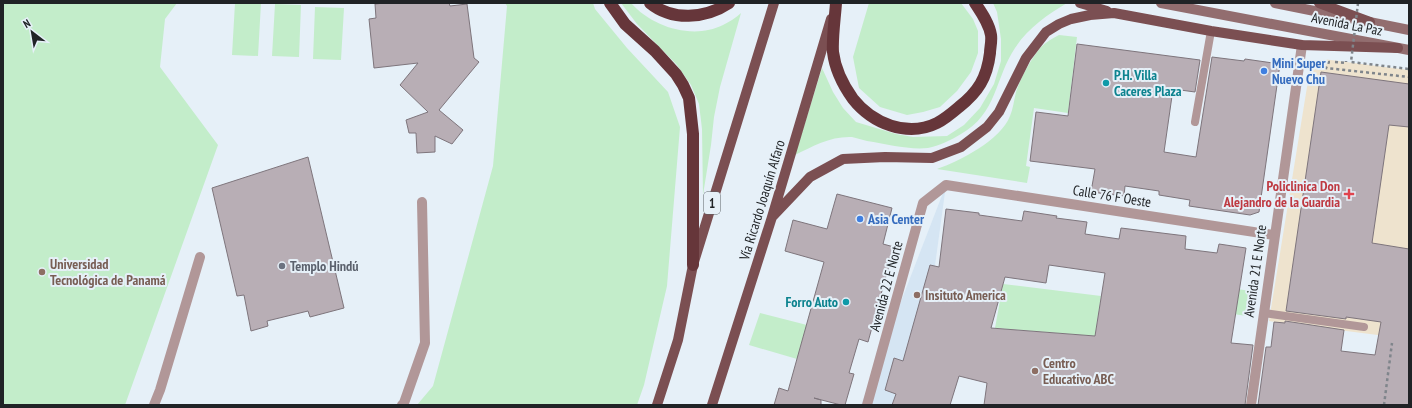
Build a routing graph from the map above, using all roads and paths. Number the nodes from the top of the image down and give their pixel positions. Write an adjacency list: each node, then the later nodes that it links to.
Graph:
1 (610, 3): 28 (highway)
2 (650, 3): 3 (highway)
3 (729, 3)
4 (774, 3): 28 (main road, 1)
5 (836, 3): 6 (highway); 25 (main road, Vía Ricardo Joaquín Alfaro)
6 (975, 3)
7 (1080, 3): 12 (main road)
8 (1161, 3): 17 (main road, Avenida La Paz)
9 (1275, 3): 13 (main road, Avenida La Paz)
10 (1318, 3): 13 (main road)
11 (1358, 3): 20 (path, bridge)
12 (1114, 13): 15 (main road); 25 (main road)
13 (1370, 22): 14 (main road, Avenida La Paz)
14 (1406, 27)
15 (1211, 31): 16 (main road); 22 (lane)
16 (1302, 45): 17 (main road); 26 (street, Avenida 21 E Norte)
17 (1398, 48): 18 (main road, Avenida La Paz)
18 (1409, 50)
19 (1346, 63): 21 (path)
20 (1409, 69)
21 (1409, 77)
22 (1195, 122)
23 (946, 185): 26 (street, Calle 76 F Oeste); 36 (street, Avenida 22 E Norte)
24 (422, 202): 33 (street)
25 (772, 217): 35 (main road, Vía Ricardo Joaquín Alfaro)
26 (1274, 235): 29 (street, Avenida 21 E Norte)
27 (200, 256): 32 (street)
28 (693, 265): 34 (main road, 1)
29 (1264, 313): 30 (lane); 37 (street, Avenida 21 E Norte)
30 (1364, 327)
31 (1392, 343): 38 (path)
32 (154, 405)
33 (402, 405)
34 (657, 405)
35 (712, 405)
36 (867, 405)
37 (1251, 405)
38 (1384, 405)

